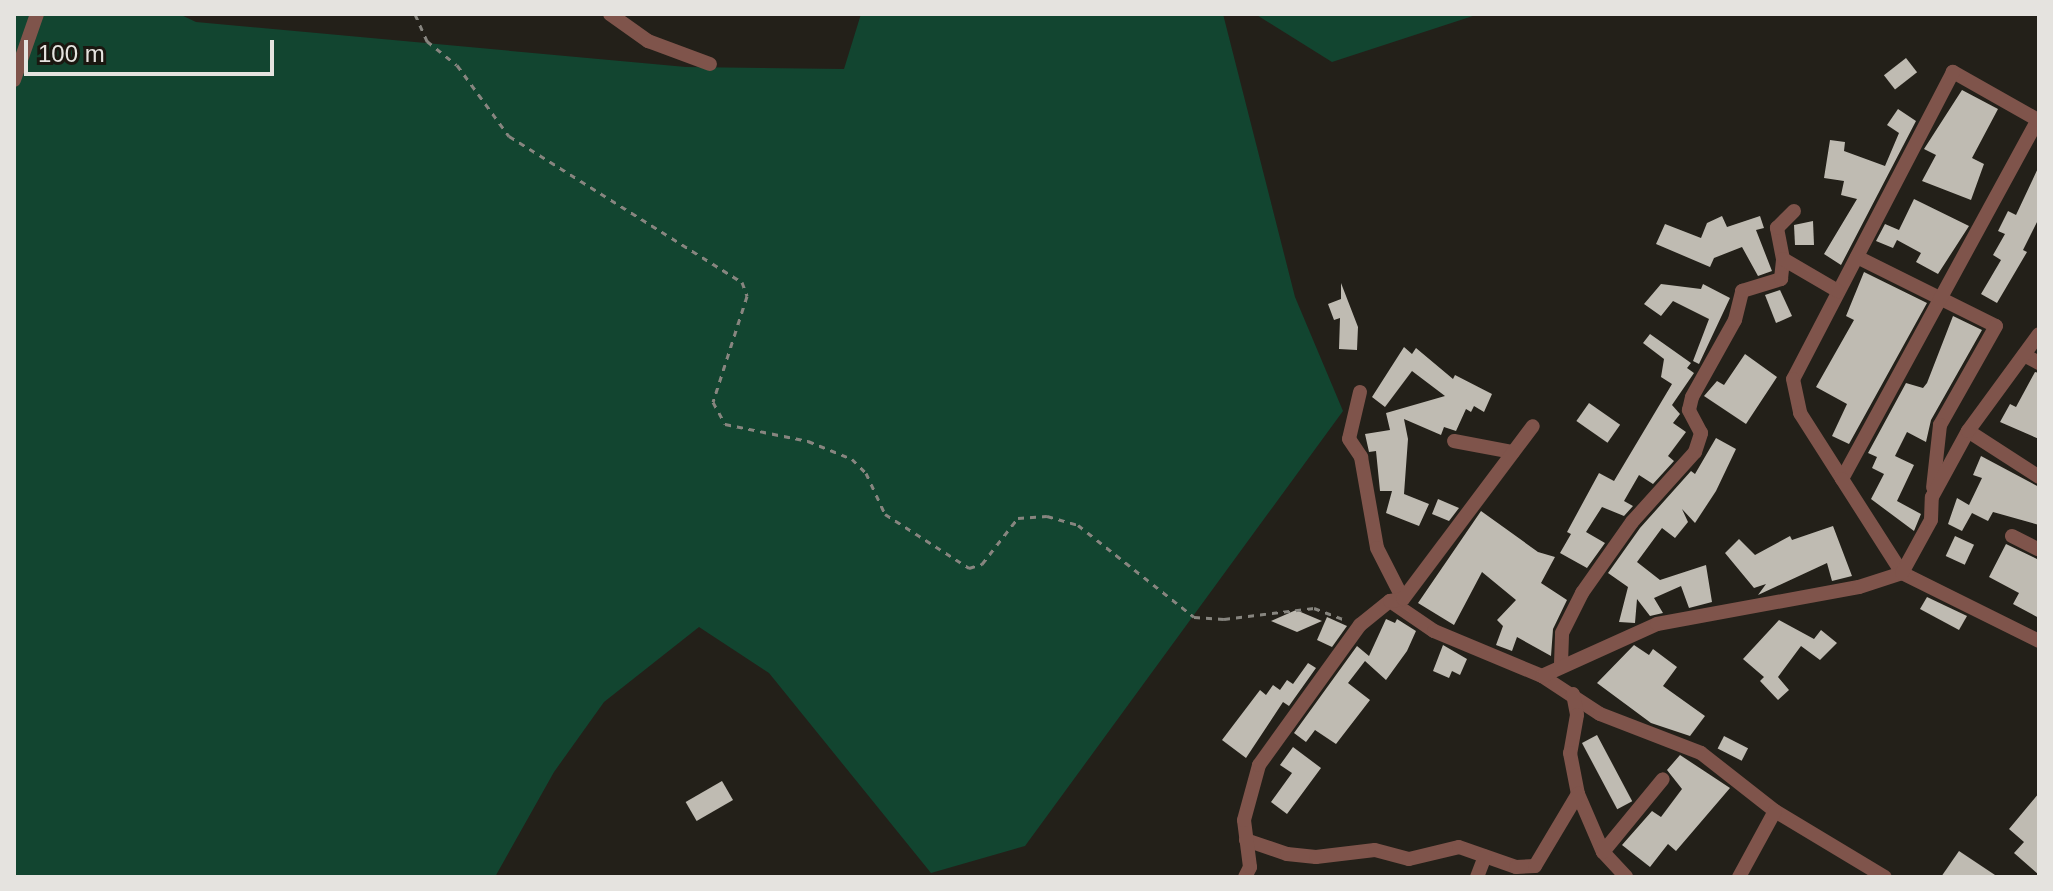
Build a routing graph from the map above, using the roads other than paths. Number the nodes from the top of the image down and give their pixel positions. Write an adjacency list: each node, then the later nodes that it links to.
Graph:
1 (37, 14): 4 (street)
2 (610, 14): 3 (street)
3 (710, 64)
4 (14, 80)
5 (2039, 120): 7 (street); 10 (street)
6 (1794, 211): 8 (street)
7 (1857, 257): 9 (street); 10 (street)
8 (1783, 259): 9 (street); 27 (street)
9 (1838, 291): 20 (street)
10 (1941, 299): 20 (street); 21 (street)
11 (2039, 334): 12 (street)
12 (2024, 355): 13 (street); 16 (street)
13 (2039, 363)
14 (1360, 392): 25 (street)
15 (1533, 426): 18 (street)
16 (1968, 431): 19 (street); 21 (street)
17 (1454, 441): 18 (street)
18 (1513, 452): 25 (street)
19 (2039, 477)
20 (1842, 479): 24 (street)
21 (1932, 497): 24 (street)
22 (2012, 536): 23 (street)
23 (2039, 550)
24 (1902, 573): 26 (street); 27 (street)
25 (1396, 600): 28 (street); 33 (street)
26 (2039, 641)
27 (1561, 664): 28 (street)
28 (1542, 676): 29 (street)
29 (1573, 694): 31 (street); 32 (street)
30 (1663, 779): 34 (street)
31 (1578, 794): 34 (street); 35 (street)
32 (1775, 811): 39 (street); 40 (street)
33 (1246, 840): 35 (street); 36 (street)
34 (1603, 852): 38 (street)
35 (1485, 856): 37 (street)
36 (1245, 877)
37 (1477, 877)
38 (1626, 877)
39 (1739, 877)
40 (1885, 877)

